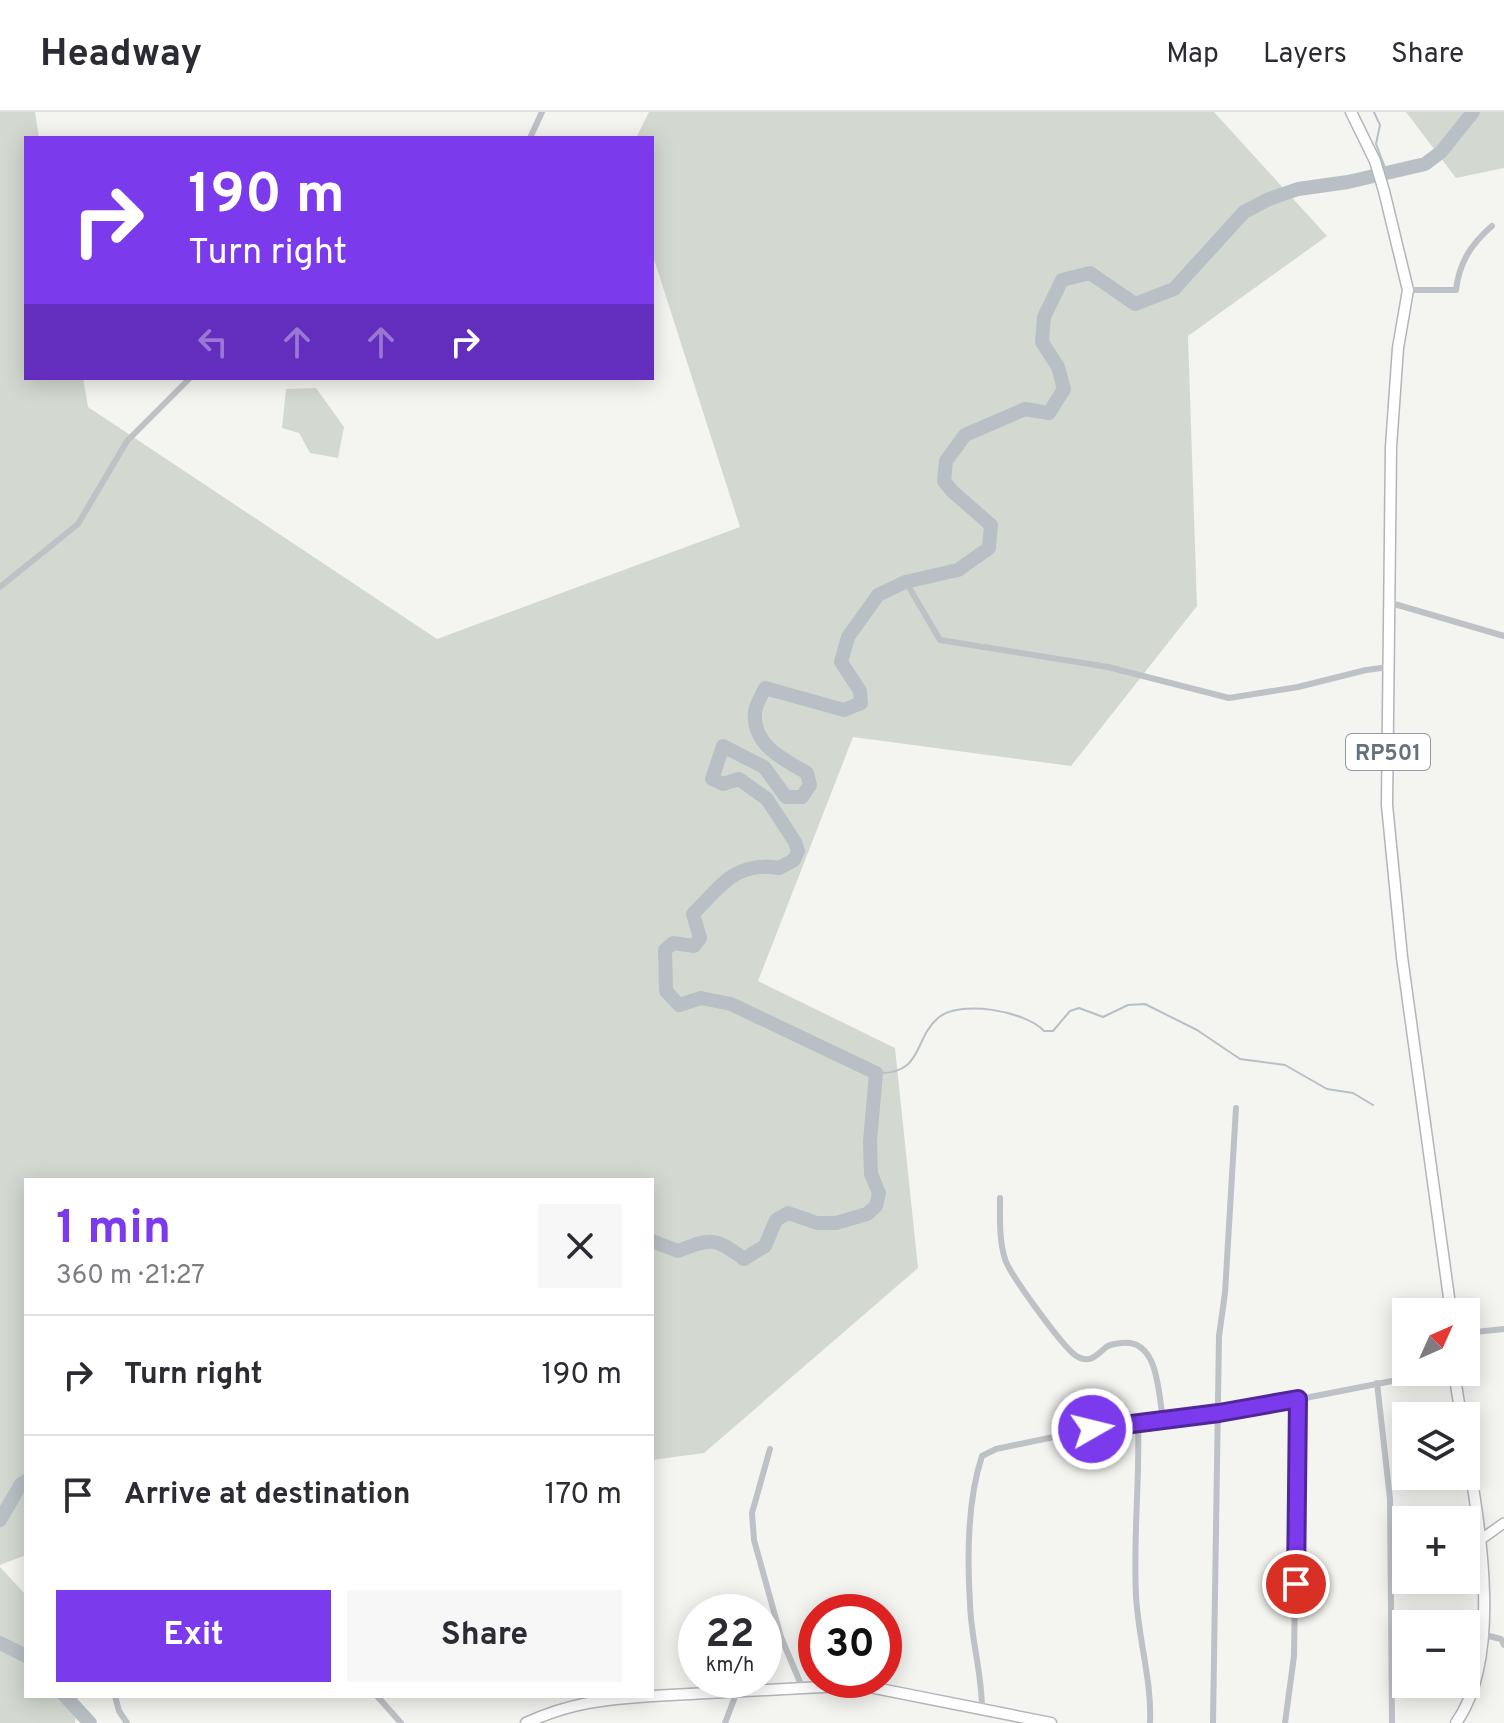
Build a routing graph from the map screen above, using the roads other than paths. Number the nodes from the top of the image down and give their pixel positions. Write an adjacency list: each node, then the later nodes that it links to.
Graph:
1 (542, 112): 3 (street)
2 (1351, 112): 5 (main road, RP501)
3 (531, 136)
4 (1492, 226): 5 (street)
5 (1408, 290): 9 (main road, RP501)
6 (188, 380): 7 (street)
7 (0, 587)
8 (910, 589): 11 (street)
9 (1391, 603): 10 (street); 11 (main road, RP501)
10 (1504, 636)
11 (1389, 667): 14 (main road, RP501)
12 (1236, 1108): 20 (street)
13 (1000, 1198): 21 (street)
14 (1449, 1298)
15 (1504, 1329): 16 (street)
16 (1480, 1332)
17 (1392, 1380): 18 (street)
18 (1377, 1383): 19 (street); 45 (street)
19 (1298, 1399): 20 (street); 44 (street)
20 (1219, 1413): 21 (street); 43 (street)
21 (1163, 1419): 22 (street)
22 (1138, 1423): 36 (street); 42 (street)
23 (770, 1449): 28 (street)
24 (1504, 1523): 25 (main road)
25 (1480, 1540): 26 (main road)
26 (1485, 1635): 27 (street); 46 (main road)
27 (1504, 1645)
28 (798, 1677)
29 (902, 1693): 36 (main road)
30 (678, 1694): 31 (main road)
31 (654, 1696)
32 (116, 1698): 37 (street)
33 (379, 1698): 38 (street)
34 (632, 1698): 39 (main road)
35 (735, 1698): 40 (street)
36 (982, 1709): 41 (main road)
37 (127, 1723)
38 (401, 1723)
39 (526, 1723)
40 (725, 1723)
41 (1051, 1723)
42 (1150, 1723)
43 (1213, 1723)
44 (1285, 1723)
45 (1392, 1723)
46 (1456, 1723)

